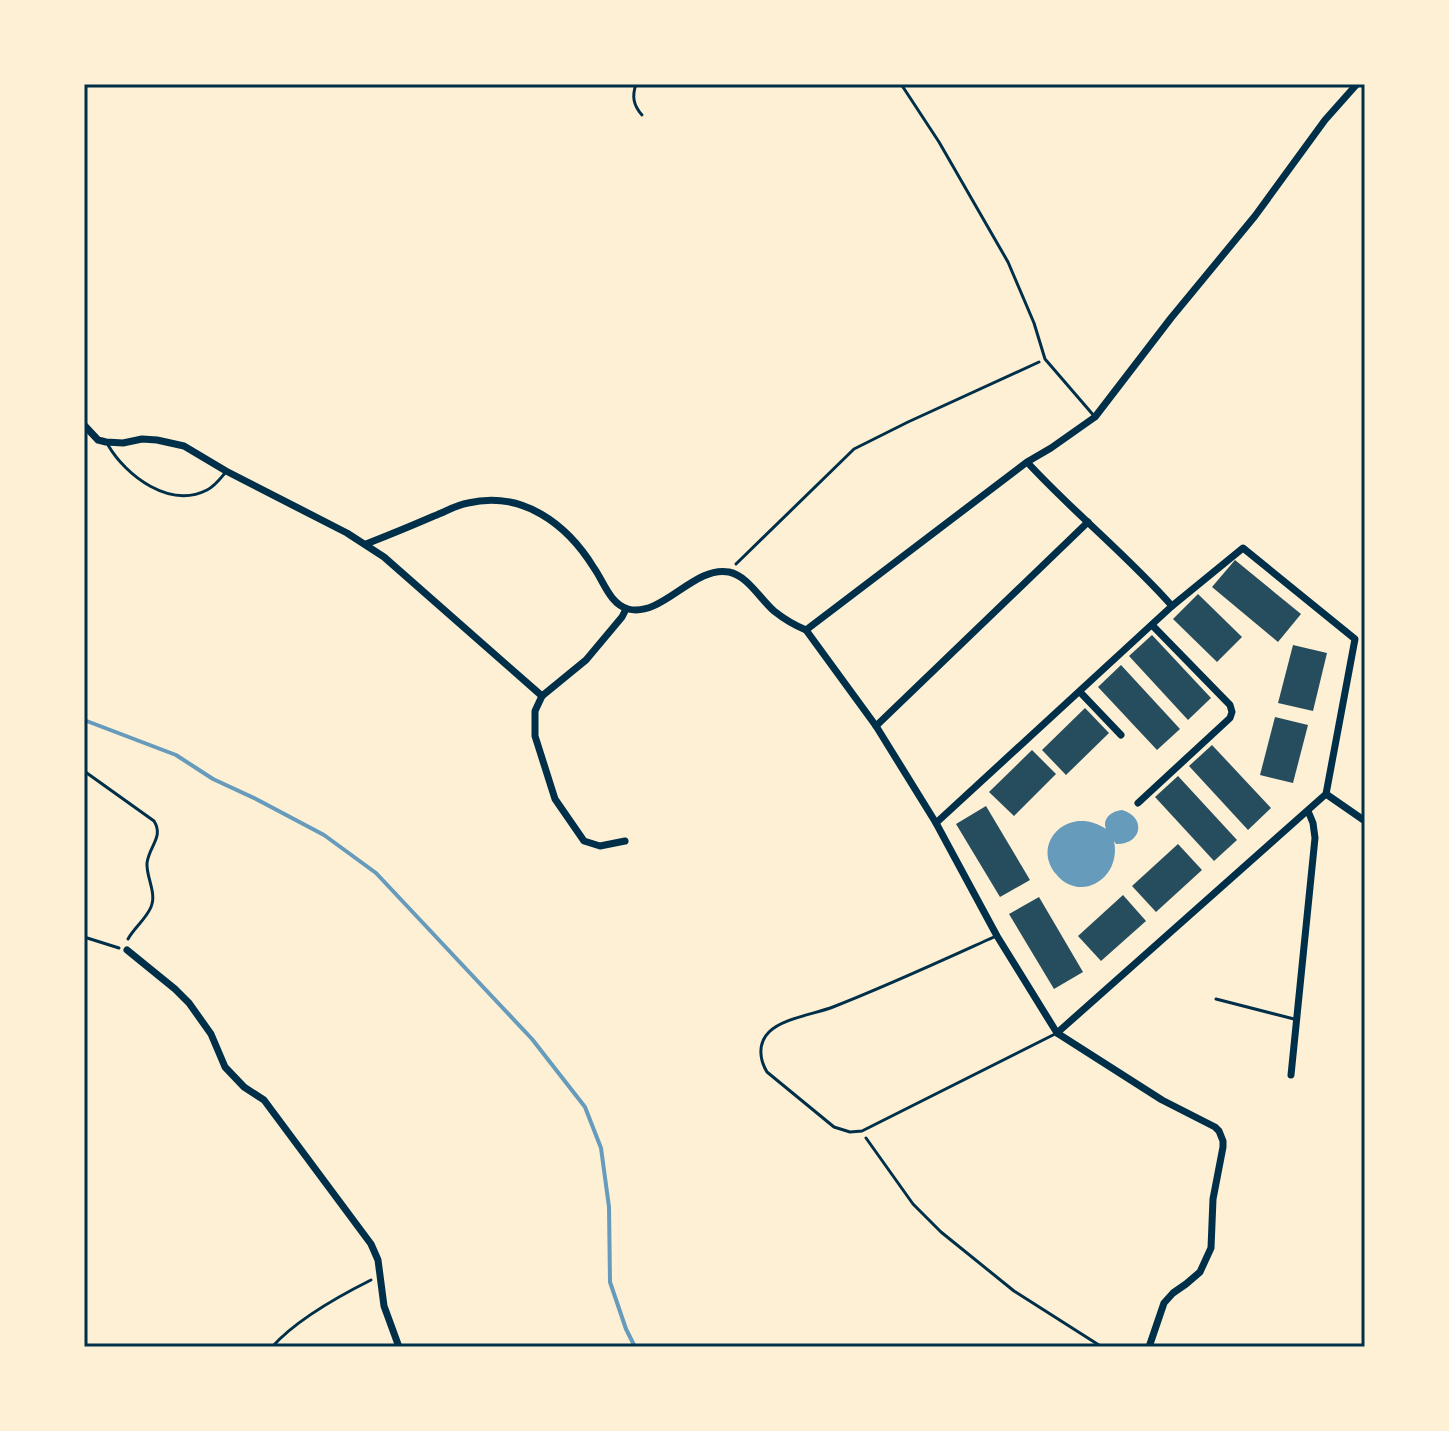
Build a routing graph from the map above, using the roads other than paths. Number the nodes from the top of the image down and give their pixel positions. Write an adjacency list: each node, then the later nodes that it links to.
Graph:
1 (636, 84): 4 (lane)
2 (901, 84): 5 (lane)
3 (1357, 84): 5 (street)
4 (642, 115)
5 (1095, 417): 8 (street)
6 (84, 425): 7 (street)
7 (106, 442): 9 (street); 9 (lane)
8 (1027, 462): 10 (street); 15 (street)
9 (226, 471): 11 (street)
10 (1088, 522): 12 (street); 18 (street)
11 (366, 544): 13 (street); 17 (street)
12 (1172, 606): 14 (street); 20 (street)
13 (626, 609): 15 (street); 17 (street)
14 (1152, 625): 16 (street); 21 (street)
15 (806, 630): 18 (street)
16 (1080, 692): 19 (street); 24 (street)
17 (542, 696): 25 (street)
18 (876, 726): 24 (street)
19 (1121, 735)
20 (1326, 794): 22 (street); 23 (street)
21 (1138, 803)
22 (1308, 811): 29 (street); 30 (street)
23 (1365, 821)
24 (936, 823): 26 (street)
25 (625, 841)
26 (997, 936): 30 (street); 30 (lane)
27 (127, 950): 32 (street)
28 (1216, 999): 29 (lane)
29 (1297, 1020): 31 (street)
30 (1057, 1033): 33 (street)
31 (1291, 1075)
32 (399, 1347)
33 (1149, 1347)

